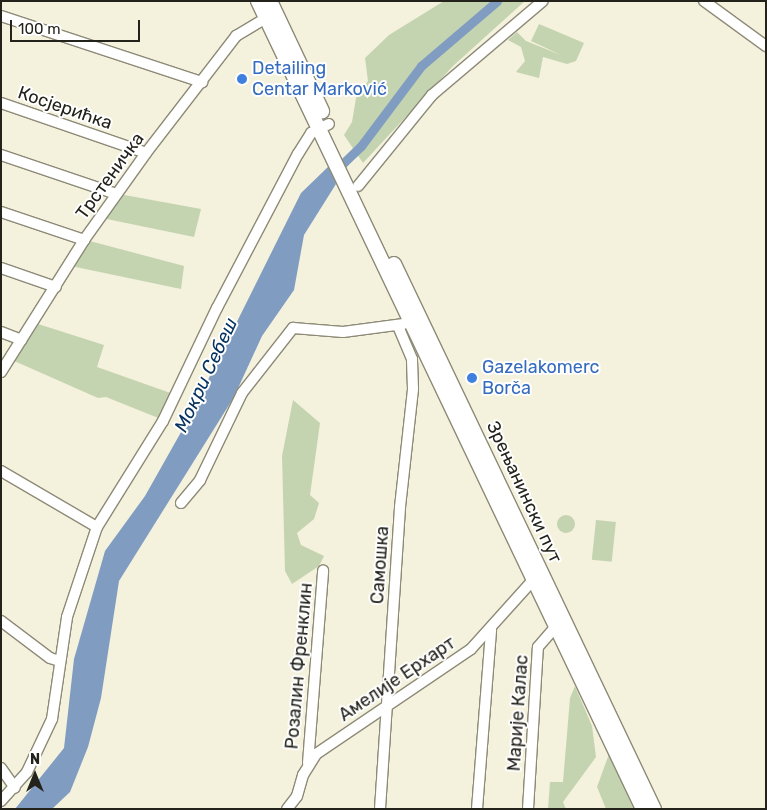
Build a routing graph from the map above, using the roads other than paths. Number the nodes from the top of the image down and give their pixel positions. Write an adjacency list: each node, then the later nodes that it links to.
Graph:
1 (258, 1): 6 (main road, Зрењанински пут)
2 (270, 1): 10 (main road, Зрењанински пут)
3 (542, 1): 14 (street)
4 (704, 1): 7 (street)
5 (1, 16): 8 (street)
6 (266, 18): 8 (street, Трстеничка); 10 (main road, Зрењанински пут)
7 (766, 46)
8 (202, 82): 11 (street, Трстеничка)
9 (1, 103): 11 (street, Косјерићка)
10 (324, 126): 13 (main road, Зрењанински пут); 26 (street)
11 (146, 153): 15 (street, Трстеничка)
12 (1, 155): 15 (street)
13 (347, 172): 14 (main road, Зрењанински пут); 20 (main road, Зрењанински пут)
14 (358, 186): 43 (main road, Зрењанински пут)
15 (116, 194): 17 (street, Трстеничка)
16 (1, 212): 17 (street)
17 (84, 240): 19 (street, Трстеничка)
18 (1, 268): 19 (street)
19 (56, 287): 22 (street, Трстеничка)
20 (404, 323): 25 (street); 28 (main road, Зрењанински пут); 33 (street, Самошка)
21 (1, 332): 22 (street)
22 (22, 340): 23 (street, Трстеничка)
23 (1, 372)
24 (1, 471): 26 (street)
25 (181, 503)
26 (98, 527): 32 (street)
27 (323, 571): 34 (street, Розалин Френклин)
28 (534, 579): 30 (main road, Зрењанински пут); 31 (street, Амелије Ерхарт)
29 (1, 621): 32 (street)
30 (556, 626): 41 (street, Марије Калас); 42 (main road, Зрењанински пут)
31 (491, 629): 33 (street, Амелије Ерхарт); 40 (street)
32 (60, 660): 36 (street)
33 (388, 704): 34 (street, Амелије Ерхарт); 39 (street, Самошка)
34 (308, 763): 38 (street)
35 (1, 768): 36 (street)
36 (15, 788): 37 (street)
37 (1, 801)
38 (287, 809)
39 (380, 809)
40 (478, 809)
41 (528, 809)
42 (643, 809)
43 (654, 809)

